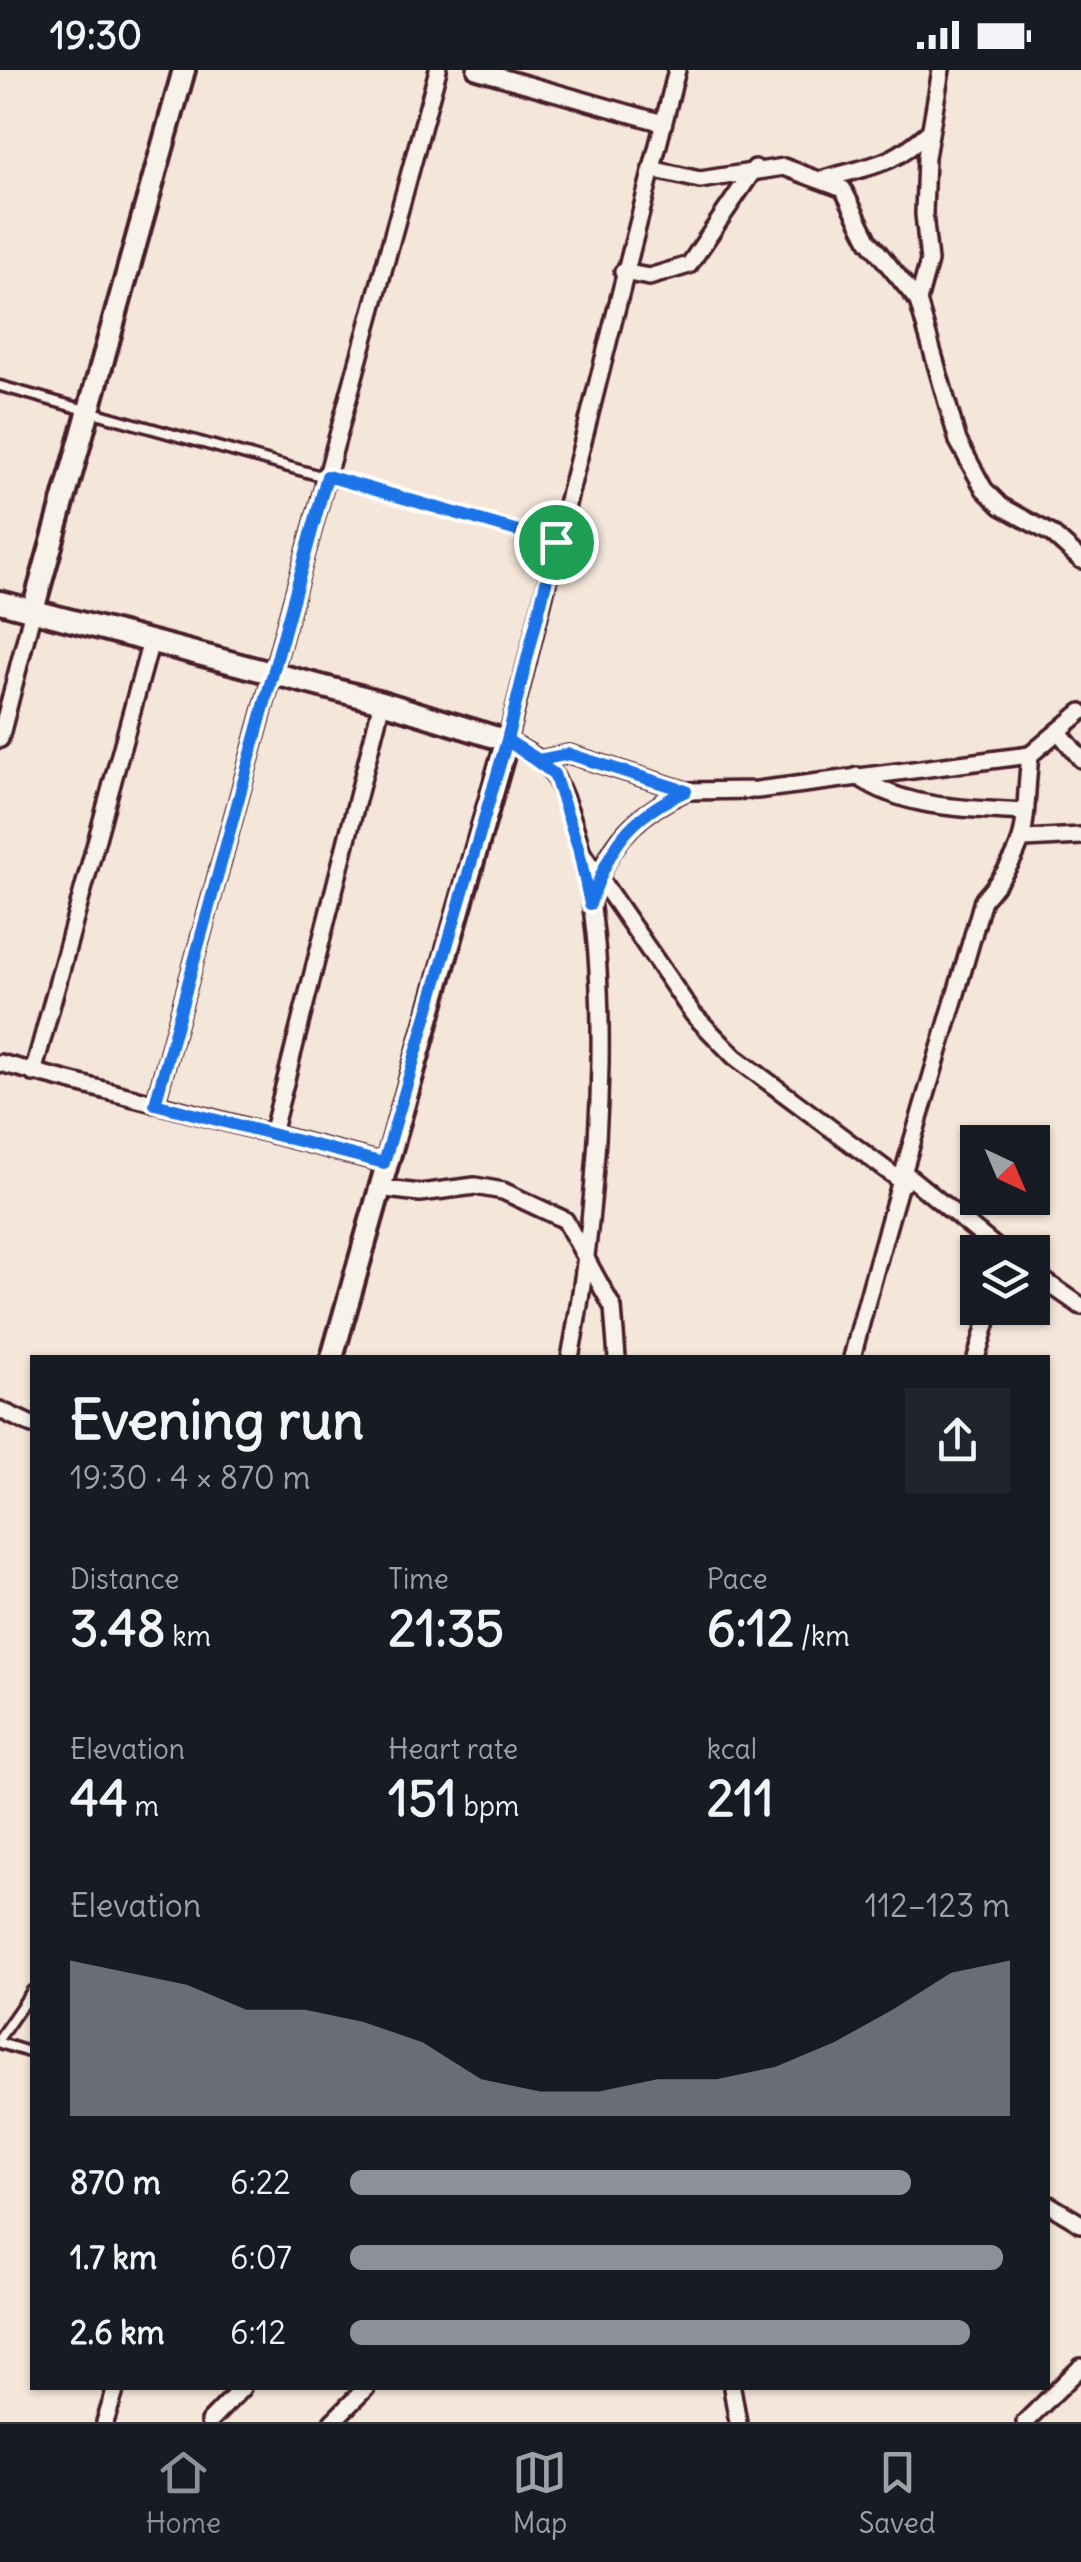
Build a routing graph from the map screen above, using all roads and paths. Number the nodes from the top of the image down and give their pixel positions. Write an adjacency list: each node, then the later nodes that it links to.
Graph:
1 (184, 70): 14 (street)
2 (438, 70): 15 (street)
3 (476, 70): 6 (street)
4 (678, 70): 6 (street)
5 (941, 70): 7 (street)
6 (663, 123): 9 (street)
7 (930, 131): 10 (street); 12 (street)
8 (755, 168): 9 (street); 10 (street); 11 (street)
9 (651, 170): 11 (street)
10 (822, 180): 12 (street)
11 (623, 272): 16 (street)
12 (918, 302): 17 (street)
13 (0, 386): 14 (lane)
14 (89, 410): 15 (lane); 19 (street)
15 (327, 476): 16 (lane); 21 (street)
16 (556, 542): 26 (street)
17 (1081, 560)
18 (0, 602): 19 (street)
19 (33, 610): 20 (street); 25 (street)
20 (151, 641): 21 (street); 39 (street)
21 (273, 673): 22 (street); 40 (street)
22 (382, 702): 26 (street); 41 (street)
23 (1081, 712): 24 (street)
24 (1059, 732): 27 (street); 28 (street)
25 (0, 738)
26 (507, 740): 29 (street); 42 (street)
27 (1030, 756): 30 (street); 32 (street)
28 (1081, 759)
29 (539, 760): 31 (street); 35 (street)
30 (857, 776): 31 (street); 32 (street)
31 (686, 791): 36 (street)
32 (1024, 812): 34 (street)
33 (1081, 836): 34 (street)
34 (1025, 839): 43 (street)
35 (578, 847): 36 (street); 37 (street)
36 (599, 878): 37 (street); 43 (street)
37 (590, 904): 46 (street)
38 (0, 1064): 39 (street)
39 (34, 1073): 40 (street)
40 (155, 1104): 41 (street)
41 (272, 1134): 42 (street)
42 (384, 1163): 44 (street)
43 (905, 1178): 45 (street); 53 (street)
44 (378, 1188): 46 (street); 50 (street)
45 (980, 1235)
46 (585, 1252): 51 (street); 52 (street)
47 (1050, 1284): 48 (street)
48 (1081, 1306)
49 (986, 1325): 54 (street)
50 (333, 1355)
51 (570, 1355)
52 (616, 1355)
53 (853, 1355)
54 (977, 1355)
55 (0, 1410): 56 (street)
56 (30, 1424)
57 (30, 1995): 58 (lane)
58 (0, 2040): 59 (lane)
59 (30, 2052)
60 (1050, 2205): 61 (street)
61 (1081, 2224)
62 (1081, 2367): 71 (street)
63 (115, 2390): 67 (street)
64 (240, 2390): 68 (street)
65 (364, 2390): 69 (street)
66 (732, 2390): 70 (street)
67 (105, 2422)
68 (208, 2422)
69 (332, 2422)
70 (738, 2422)
71 (1025, 2422)

